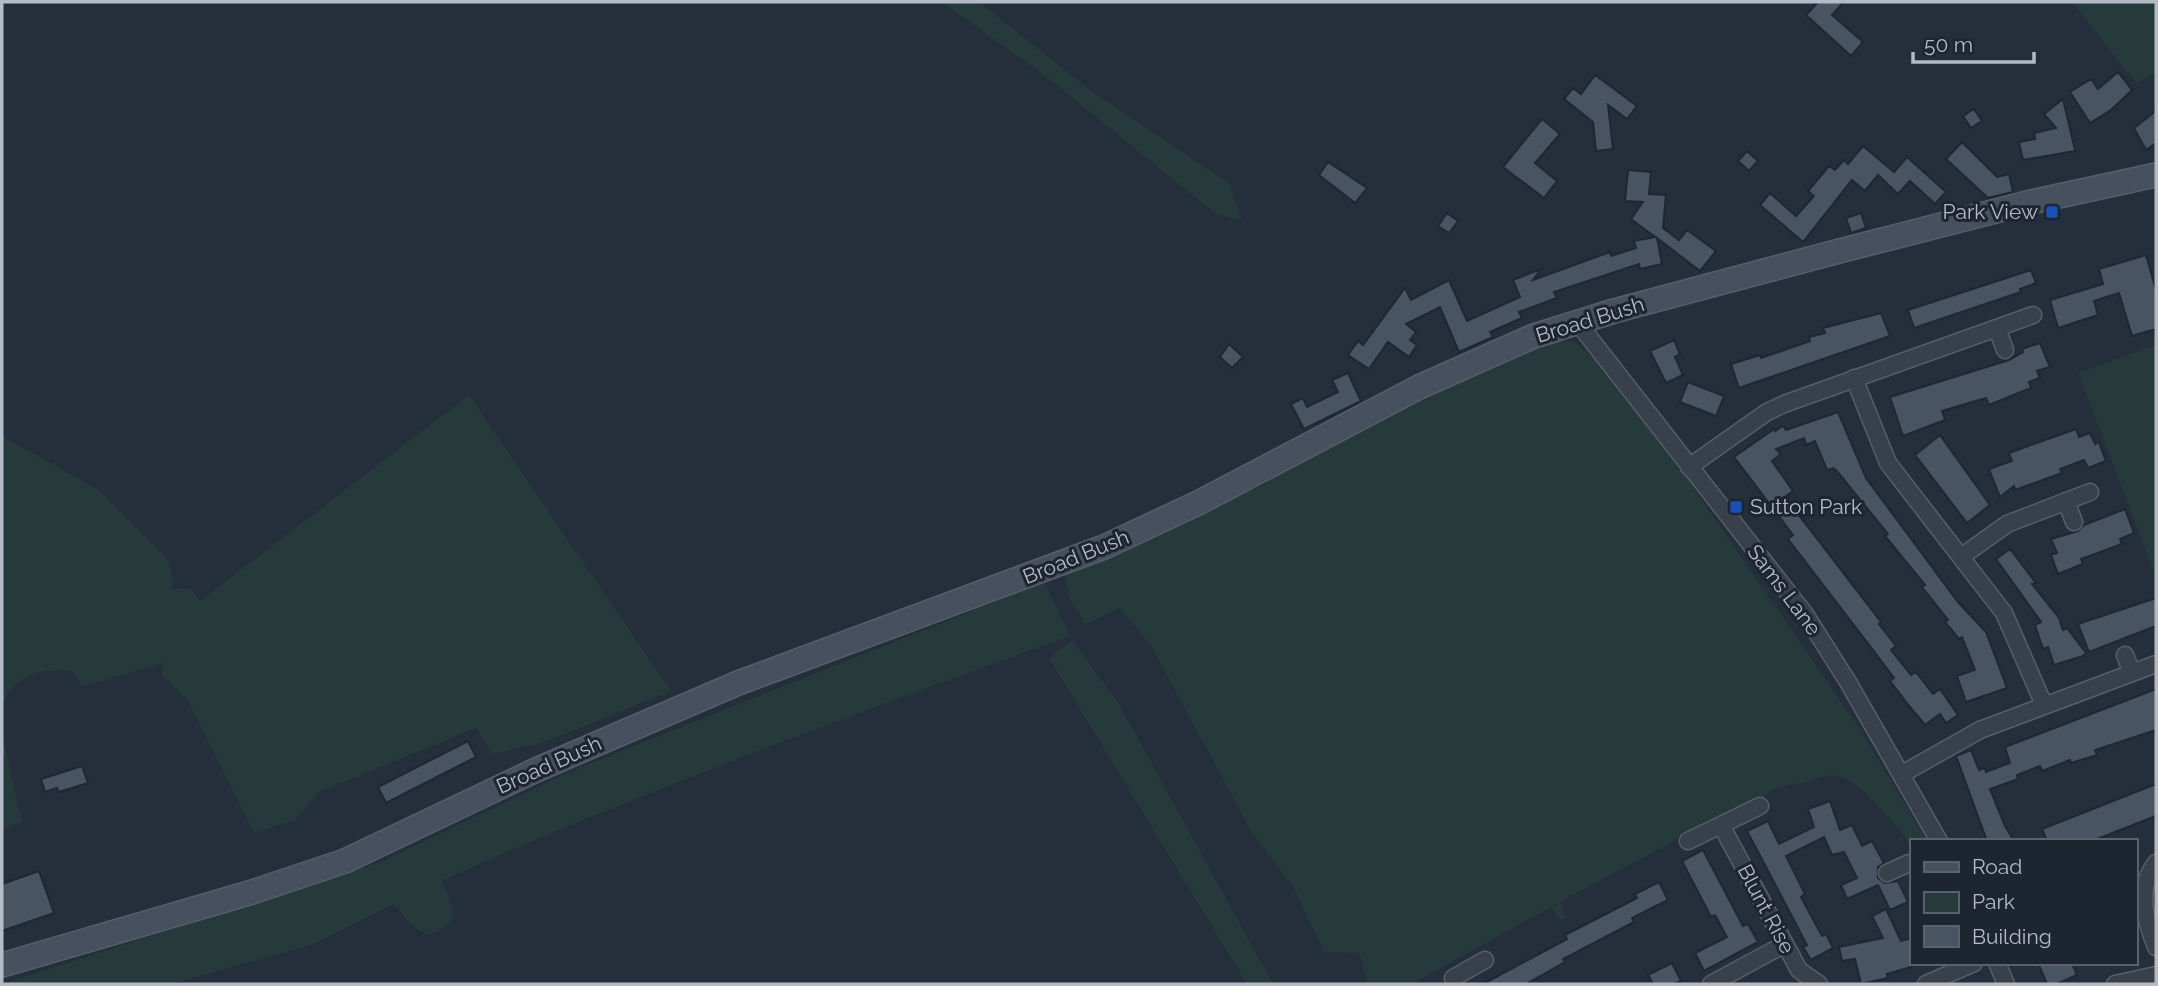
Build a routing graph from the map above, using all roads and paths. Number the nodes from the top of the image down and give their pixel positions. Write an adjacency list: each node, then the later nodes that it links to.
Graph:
1 (2156, 175): 3 (main road, Broad Bush)
2 (2033, 315): 4 (street)
3 (1578, 323): 7 (street, Sams Lane); 27 (main road, Broad Bush)
4 (1997, 328): 5 (street); 6 (street)
5 (2006, 350)
6 (1854, 378): 7 (street); 11 (street)
7 (1689, 467): 16 (street, Sams Lane)
8 (2090, 492): 9 (street)
9 (2066, 500): 10 (street); 11 (street)
10 (2074, 522)
11 (1961, 557): 15 (street)
12 (2125, 655): 14 (street)
13 (2156, 664): 14 (street)
14 (2132, 673): 15 (street)
15 (2045, 705): 16 (street)
16 (1902, 774): 19 (street, Sams Lane)
17 (1760, 806): 18 (street)
18 (1721, 825): 20 (street); 24 (street, Blunt Rise)
19 (1938, 839)
20 (1688, 842)
21 (1908, 860): 23 (street)
22 (2156, 863): 25 (street)
23 (1887, 873)
24 (1785, 944): 33 (street); 34 (street, Blunt Rise)
25 (2156, 947)
26 (1485, 960): 32 (street)
27 (2, 965)
28 (1965, 965): 30 (street)
29 (1998, 965): 36 (street)
30 (1946, 969): 35 (street)
31 (2156, 975): 37 (street)
32 (1450, 982)
33 (1711, 984)
34 (1819, 984)
35 (1926, 984)
36 (2006, 984)
37 (2115, 984)

